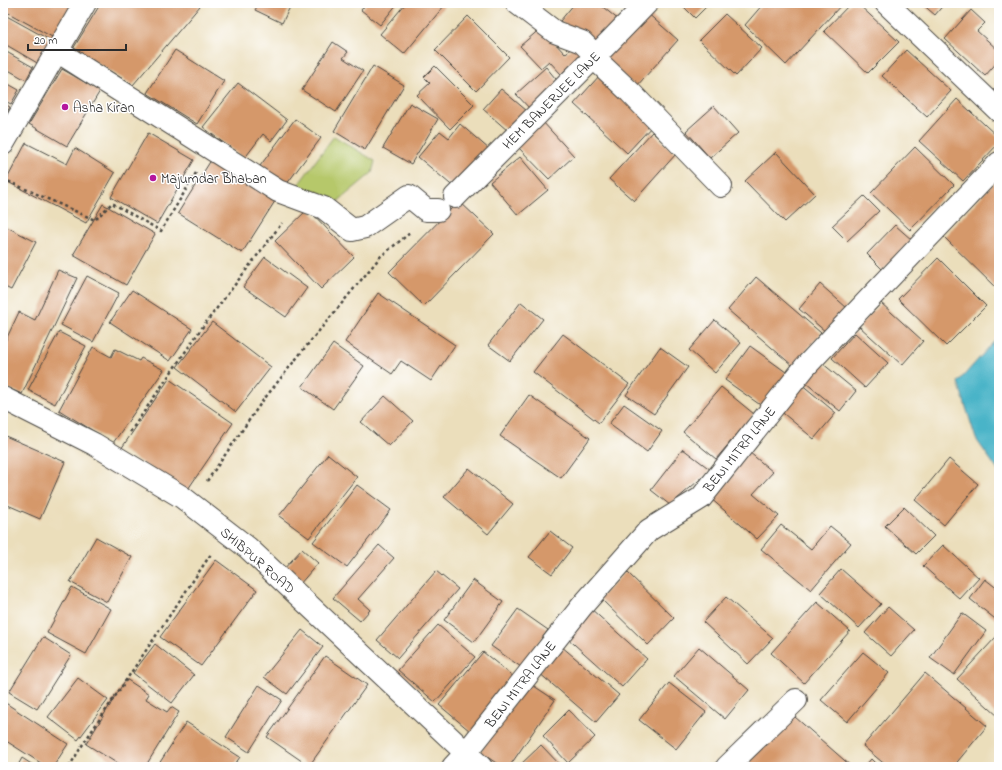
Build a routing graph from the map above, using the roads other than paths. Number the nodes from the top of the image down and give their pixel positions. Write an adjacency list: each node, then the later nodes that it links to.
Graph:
1 (85, 3): 5 (street)
2 (517, 3): 6 (street)
3 (647, 3): 6 (street, HEM BANERJEE LANE)
4 (886, 3): 7 (street)
5 (57, 51): 8 (street); 12 (street)
6 (595, 57): 10 (street); 11 (street, HEM BANERJEE LANE)
7 (999, 111)
8 (3, 144)
9 (999, 163): 15 (street, BENI MITRA LANE)
10 (721, 186)
11 (455, 197)
12 (438, 210)
13 (3, 398): 15 (street, SHIBPUR ROAD)
14 (796, 700): 16 (street)
15 (467, 762)
16 (727, 767)

